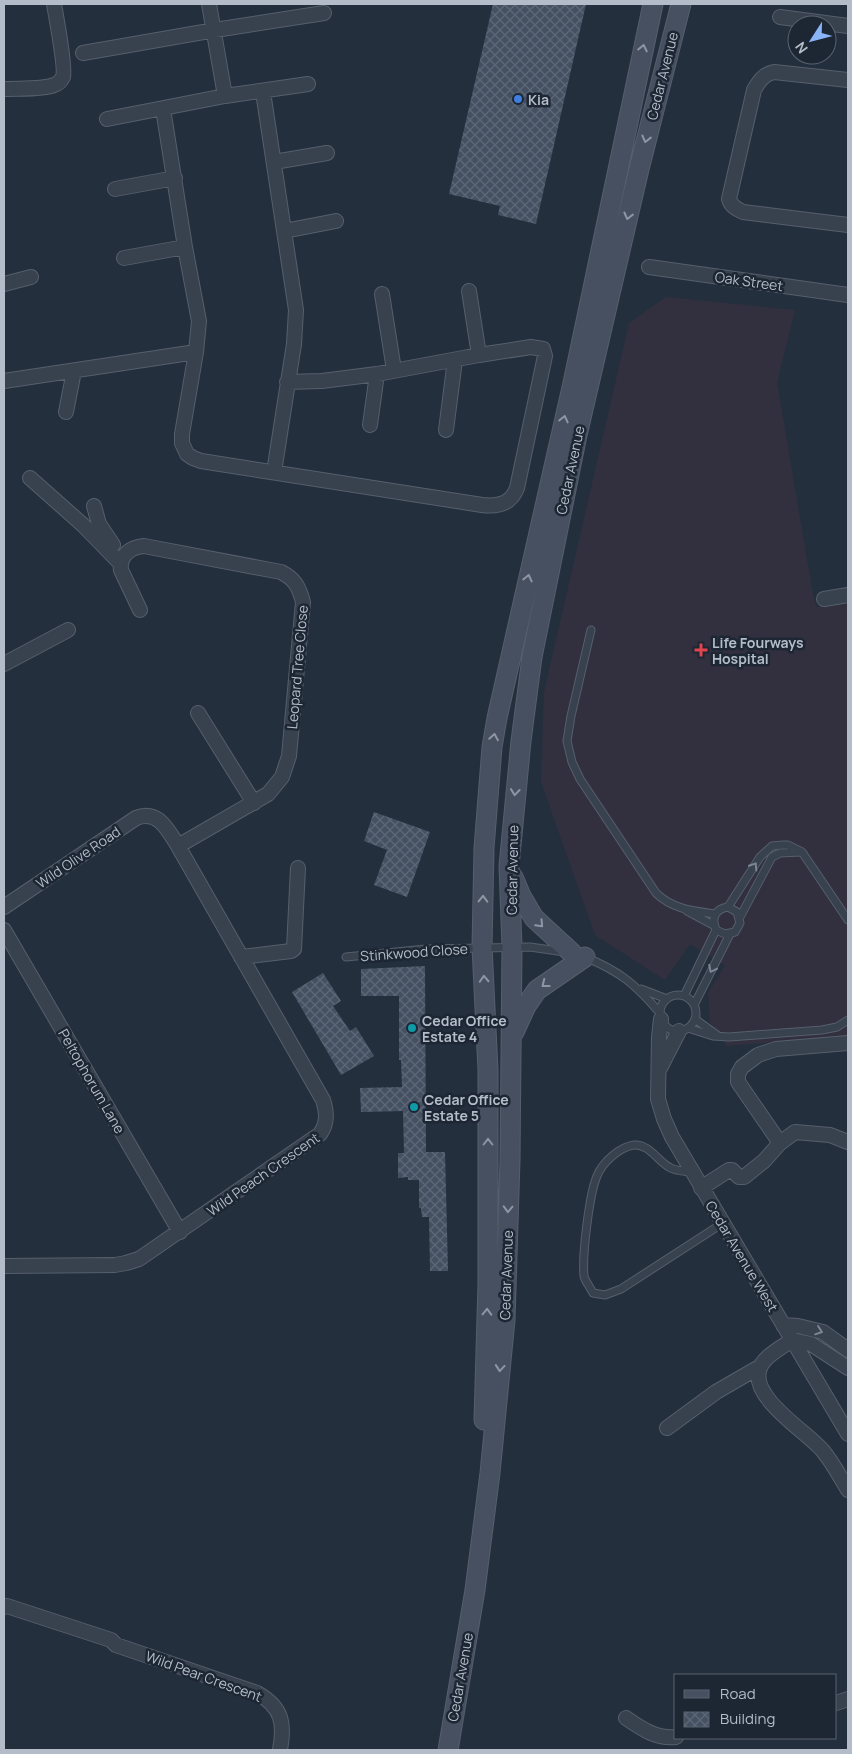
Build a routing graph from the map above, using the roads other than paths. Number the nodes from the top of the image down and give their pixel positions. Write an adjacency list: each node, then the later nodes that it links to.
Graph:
1 (54, 4): 12 (street)
2 (209, 4): 8 (street)
3 (653, 4): 69 (main road, Cedar Avenue, one-way to 3)
4 (681, 4): 58 (main road, Cedar Avenue, one-way to 58)
5 (324, 14): 8 (street)
6 (780, 17): 7 (street)
7 (848, 26)
8 (214, 30): 9 (street); 14 (street)
9 (83, 52)
10 (848, 80): 22 (street)
11 (308, 84): 13 (street)
12 (4, 89)
13 (263, 92): 14 (street); 18 (street)
14 (225, 96): 15 (street)
15 (163, 109): 16 (street); 19 (street)
16 (107, 119)
17 (327, 153): 18 (street)
18 (274, 162): 23 (street)
19 (175, 178): 20 (street); 24 (street)
20 (116, 190)
21 (336, 221): 23 (street)
22 (848, 225)
23 (284, 230): 39 (street)
24 (185, 247): 25 (street); 32 (street)
25 (124, 258)
26 (649, 267): 31 (street, Oak Street)
27 (31, 277): 28 (street)
28 (4, 284)
29 (469, 291): 33 (street)
30 (382, 294): 35 (street)
31 (848, 295)
32 (196, 352): 36 (street); 43 (street)
33 (479, 354): 34 (street); 43 (street)
34 (456, 360): 35 (street); 42 (street)
35 (394, 370): 37 (street)
36 (74, 371): 38 (street); 40 (street)
37 (377, 374): 39 (street); 41 (street)
38 (4, 381)
39 (287, 382): 43 (street)
40 (66, 412)
41 (370, 425)
42 (446, 430)
43 (274, 472)
44 (30, 478): 46 (street)
45 (94, 506): 46 (street)
46 (121, 561): 49 (street); 54 (street, Leopard Tree Close)
47 (848, 595): 48 (street)
48 (824, 599)
49 (140, 610)
50 (68, 630): 52 (street)
51 (591, 630): 62 (lane)
52 (4, 664)
53 (198, 713): 54 (street)
54 (254, 803): 56 (street, Leopard Tree Close)
55 (155, 817): 56 (street, Wild Peach Crescent); 60 (street, Wild Olive Road)
56 (178, 846): 72 (street, Wild Peach Crescent)
57 (802, 852): 61 (lane, one-way to 57); 64 (lane); 65 (lane)
58 (509, 866): 70 (main road, Cedar Avenue); 71 (main road, one-way to 71)
59 (298, 868): 72 (street)
60 (4, 907)
61 (728, 907): 63 (lane); 64 (lane)
62 (685, 910): 63 (lane); 66 (lane)
63 (715, 914): 66 (lane)
64 (740, 917): 68 (lane)
65 (848, 920)
66 (715, 928): 68 (lane); 75 (lane)
67 (4, 930): 91 (street, Peltophorum Lane)
68 (730, 934): 77 (lane, one-way to 77)
69 (482, 947): 70 (lane); 73 (lane, Stinkwood Close); 105 (main road, Cedar Avenue, one-way to 69)
70 (512, 947): 71 (lane); 83 (main road, Cedar Avenue)
71 (578, 955): 74 (lane); 83 (main road, one-way to 83)
72 (241, 957): 91 (street, Wild Peach Crescent)
73 (346, 957)
74 (638, 988): 76 (lane); 78 (lane)
75 (684, 996): 76 (lane); 77 (lane)
76 (667, 999): 78 (lane, Cedar Avenue West)
77 (694, 1005): 79 (lane)
78 (660, 1016): 81 (lane); 85 (street, Cedar Avenue West)
79 (695, 1019): 81 (lane, Cedar Avenue West); 82 (lane)
80 (848, 1020): 82 (lane)
81 (684, 1030): 82 (lane); 85 (street, Cedar Avenue West)
82 (722, 1037)
83 (511, 1040): 106 (main road, Cedar Avenue, one-way to 106)
84 (848, 1043): 87 (street)
85 (658, 1071): 88 (street, Cedar Avenue West)
86 (848, 1142): 87 (street)
87 (780, 1143): 89 (street)
88 (691, 1172): 89 (street, Cedar Avenue West); 90 (lane)
89 (701, 1188): 90 (street, Cedar Avenue West)
90 (723, 1223): 93 (street, Cedar Avenue West)
91 (180, 1232): 92 (street, Wild Peach Crescent)
92 (4, 1266)
93 (783, 1325): 94 (street, Cedar Avenue West); 95 (street, one-way to 95)
94 (792, 1340): 96 (street); 97 (street); 99 (street, Cedar Avenue West)
95 (848, 1350)
96 (761, 1366): 98 (street); 100 (street)
97 (848, 1368)
98 (667, 1428)
99 (848, 1434)
100 (848, 1490)
101 (4, 1609): 104 (street, Wild Pear Crescent)
102 (626, 1718): 103 (street)
103 (674, 1737)
104 (280, 1750)
105 (438, 1750)
106 (448, 1750)

